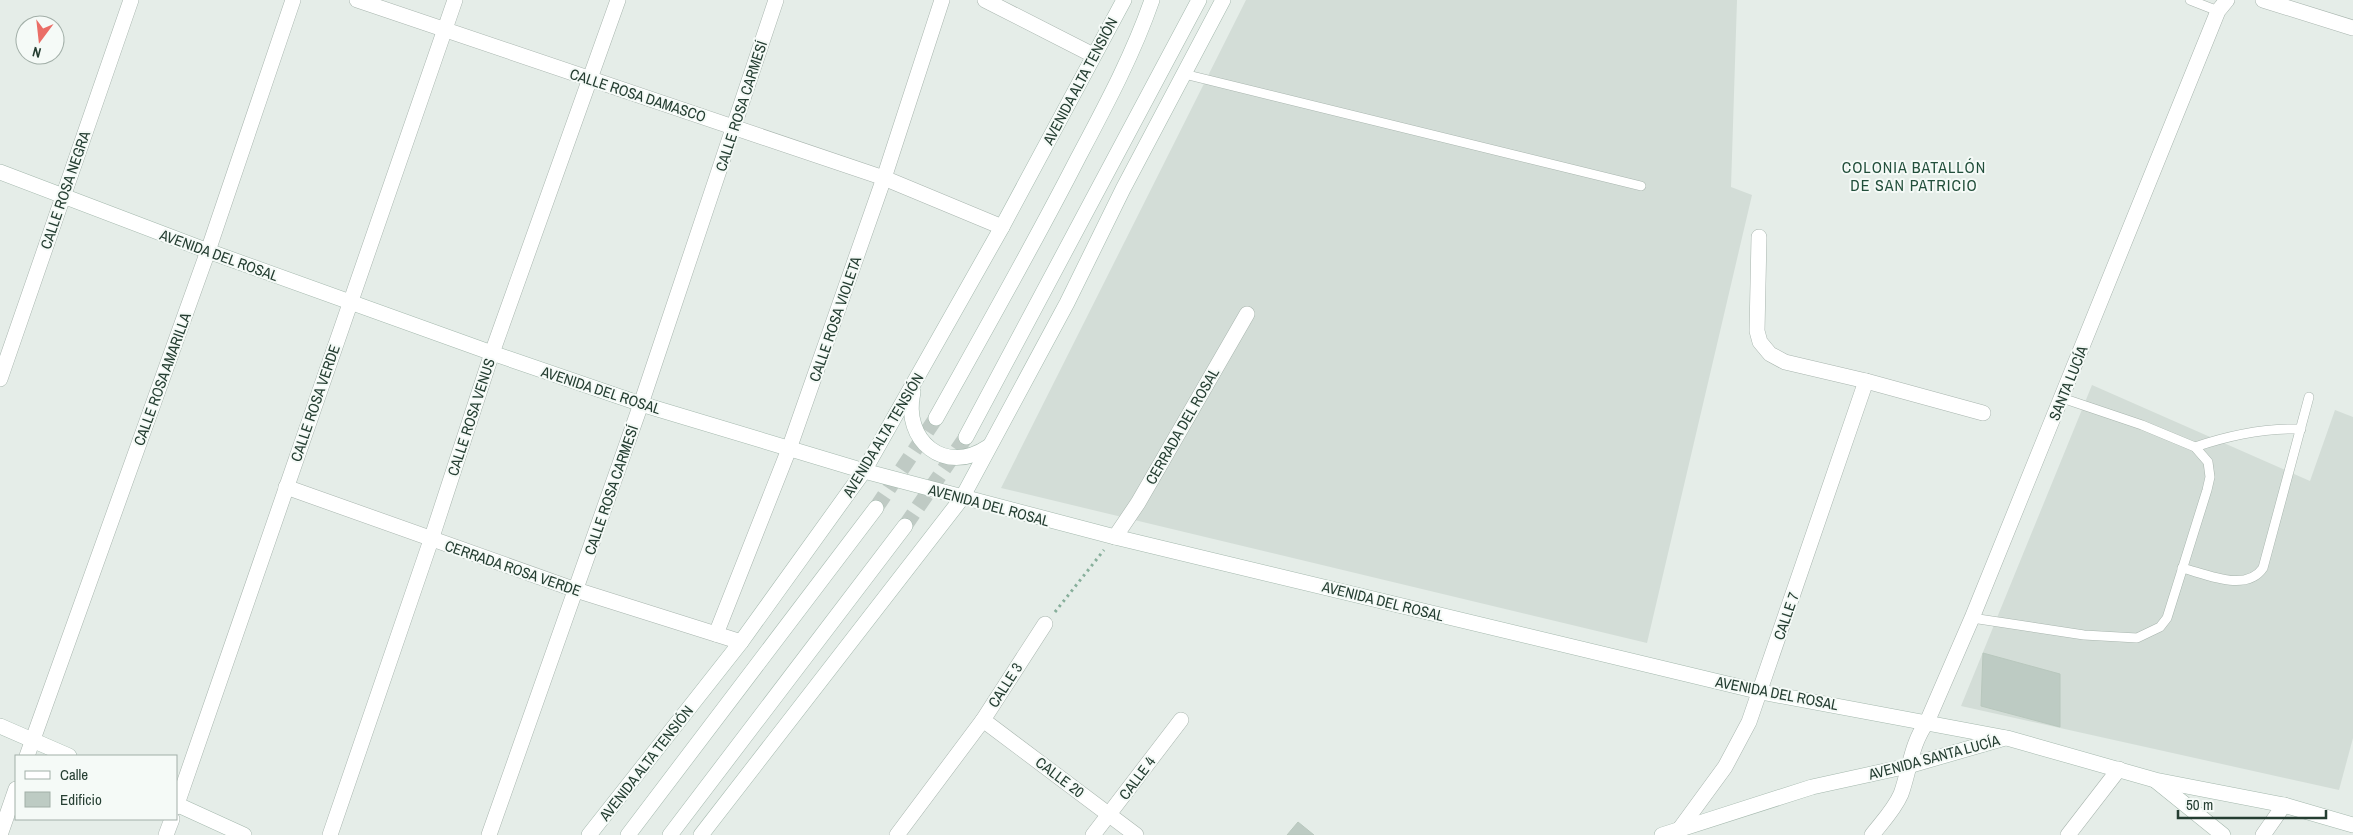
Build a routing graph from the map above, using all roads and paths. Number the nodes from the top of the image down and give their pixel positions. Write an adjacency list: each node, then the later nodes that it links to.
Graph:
1 (131, 0): 25 (street, CALLE ROSA NEGRA)
2 (293, 0): 28 (street, CALLE ROSA AMARILLA)
3 (357, 0): 17 (street, CALLE ROSA DAMASCO)
4 (455, 0): 17 (street, CALLE ROSA VERDE)
5 (618, 0): 20 (street, CALLE ROSA VENUS)
6 (776, 0): 21 (street, CALLE ROSA CARMESÍ)
7 (942, 0): 23 (street, CALLE ROSA VIOLETA)
8 (985, 0): 18 (street)
9 (1124, 0): 18 (street, AVENIDA ALTA TENSIÓN)
10 (1152, 0): 39 (street, AVENIDA ALTA TENSIÓN)
11 (1199, 0): 41 (street)
12 (1223, 0): 19 (street)
13 (2190, 0): 15 (lane)
14 (2263, 0): 16 (street)
15 (2222, 6): 36 (street, SANTA LUCÍA)
16 (2353, 28)
17 (444, 31): 20 (street, CALLE ROSA DAMASCO); 29 (street, CALLE ROSA VERDE)
18 (1094, 55): 26 (street, AVENIDA ALTA TENSIÓN)
19 (1184, 74): 24 (lane); 43 (street)
20 (591, 80): 21 (street, CALLE ROSA DAMASCO); 31 (street, CALLE ROSA VENUS)
21 (735, 127): 23 (street, CALLE ROSA DAMASCO); 37 (street, CALLE ROSA CARMESÍ)
22 (0, 172): 25 (street, AVENIDA DEL ROSAL)
23 (884, 178): 26 (street, CALLE ROSA DAMASCO); 44 (street, CALLE ROSA VIOLETA)
24 (1641, 186)
25 (63, 196): 28 (street, AVENIDA DEL ROSAL); 32 (street, CALLE ROSA NEGRA)
26 (1002, 227): 34 (street, AVENIDA ALTA TENSIÓN)
27 (1759, 237): 33 (street)
28 (208, 251): 29 (street, AVENIDA DEL ROSAL); 64 (street, CALLE ROSA AMARILLA)
29 (350, 303): 31 (street, AVENIDA DEL ROSAL); 46 (street, CALLE ROSA VERDE)
30 (1247, 314): 50 (street, CERRADA DEL ROSAL)
31 (492, 353): 37 (street, AVENIDA DEL ROSAL); 51 (street, CALLE ROSA VENUS)
32 (0, 379)
33 (1866, 381): 38 (street); 58 (street, CALLE 7)
34 (914, 386): 43 (street); 45 (street, AVENIDA ALTA TENSIÓN)
35 (2309, 396): 40 (lane)
36 (2062, 398): 42 (lane); 54 (street, SANTA LUCÍA)
37 (641, 404): 44 (street, AVENIDA DEL ROSAL); 53 (street, CALLE ROSA CARMESÍ)
38 (1983, 414)
39 (936, 418)
40 (2301, 429): 42 (lane); 52 (lane)
41 (966, 437)
42 (2195, 447): 52 (lane)
43 (988, 448): 47 (street)
44 (789, 449): 45 (street, AVENIDA DEL ROSAL); 56 (street, CALLE ROSA VIOLETA)
45 (864, 471): 47 (street, AVENIDA DEL ROSAL); 57 (street, AVENIDA ALTA TENSIÓN)
46 (286, 487): 51 (street, CERRADA ROSA VERDE); 71 (street, CALLE ROSA VERDE)
47 (962, 498): 50 (street, AVENIDA DEL ROSAL); 86 (street)
48 (876, 508): 84 (street, AVENIDA ALTA TENSIÓN)
49 (905, 526): 85 (street)
50 (1115, 537): 55 (path); 58 (street, AVENIDA DEL ROSAL)
51 (432, 540): 53 (street, CERRADA ROSA VERDE); 81 (street, CALLE ROSA VENUS)
52 (2182, 568): 54 (lane)
53 (576, 590): 56 (street, CERRADA ROSA VERDE); 82 (street, CALLE ROSA CARMESÍ)
54 (1972, 618): 61 (street, SANTA LUCÍA)
55 (1045, 624): 59 (street, CALLE 3)
56 (716, 634): 57 (street, CERRADA ROSA VERDE)
57 (741, 642): 83 (street, AVENIDA ALTA TENSIÓN)
58 (1760, 692): 61 (street, AVENIDA DEL ROSAL); 77 (street, CALLE 7)
59 (983, 720): 74 (street, CALLE 20); 87 (street, CALLE 3)
60 (1181, 720): 74 (street, CALLE 4)
61 (1927, 722): 63 (street, AVENIDA DEL ROSAL); 67 (street, SANTA LUCÍA)
62 (0, 726): 64 (street)
63 (2007, 738): 67 (street, AVENIDA SANTA LUCÍA); 68 (street, AVENIDA SANTA LUCÍA)
64 (33, 740): 65 (street, CALLE ROSA AMARILLA); 66 (street)
65 (28, 755)
66 (67, 755)
67 (1908, 766): 77 (street, AVENIDA SANTA LUCÍA); 91 (street, SANTA LUCÍA)
68 (2119, 769): 69 (street, AVENIDA SANTA LUCÍA); 92 (street)
69 (2155, 780): 72 (street, AVENIDA SANTA LUCÍA); 93 (street)
70 (15, 792): 78 (street)
71 (178, 800)
72 (2284, 805): 76 (street, AVENIDA SANTA LUCÍA); 94 (street)
73 (178, 810): 80 (street)
74 (1109, 815): 88 (street, CALLE 4); 89 (street, CALLE 20)
75 (171, 820): 79 (street, CALLE ROSA VERDE)
76 (2353, 825)
77 (1679, 833): 90 (street, AVENIDA SANTA LUCÍA)
78 (0, 835)
79 (166, 835)
80 (244, 835)
81 (330, 835)
82 (489, 835)
83 (589, 835)
84 (628, 835)
85 (670, 835)
86 (701, 835)
87 (897, 835)
88 (1093, 835)
89 (1136, 835)
90 (1662, 835)
91 (1872, 835)
92 (2068, 835)
93 (2223, 835)
94 (2264, 835)

